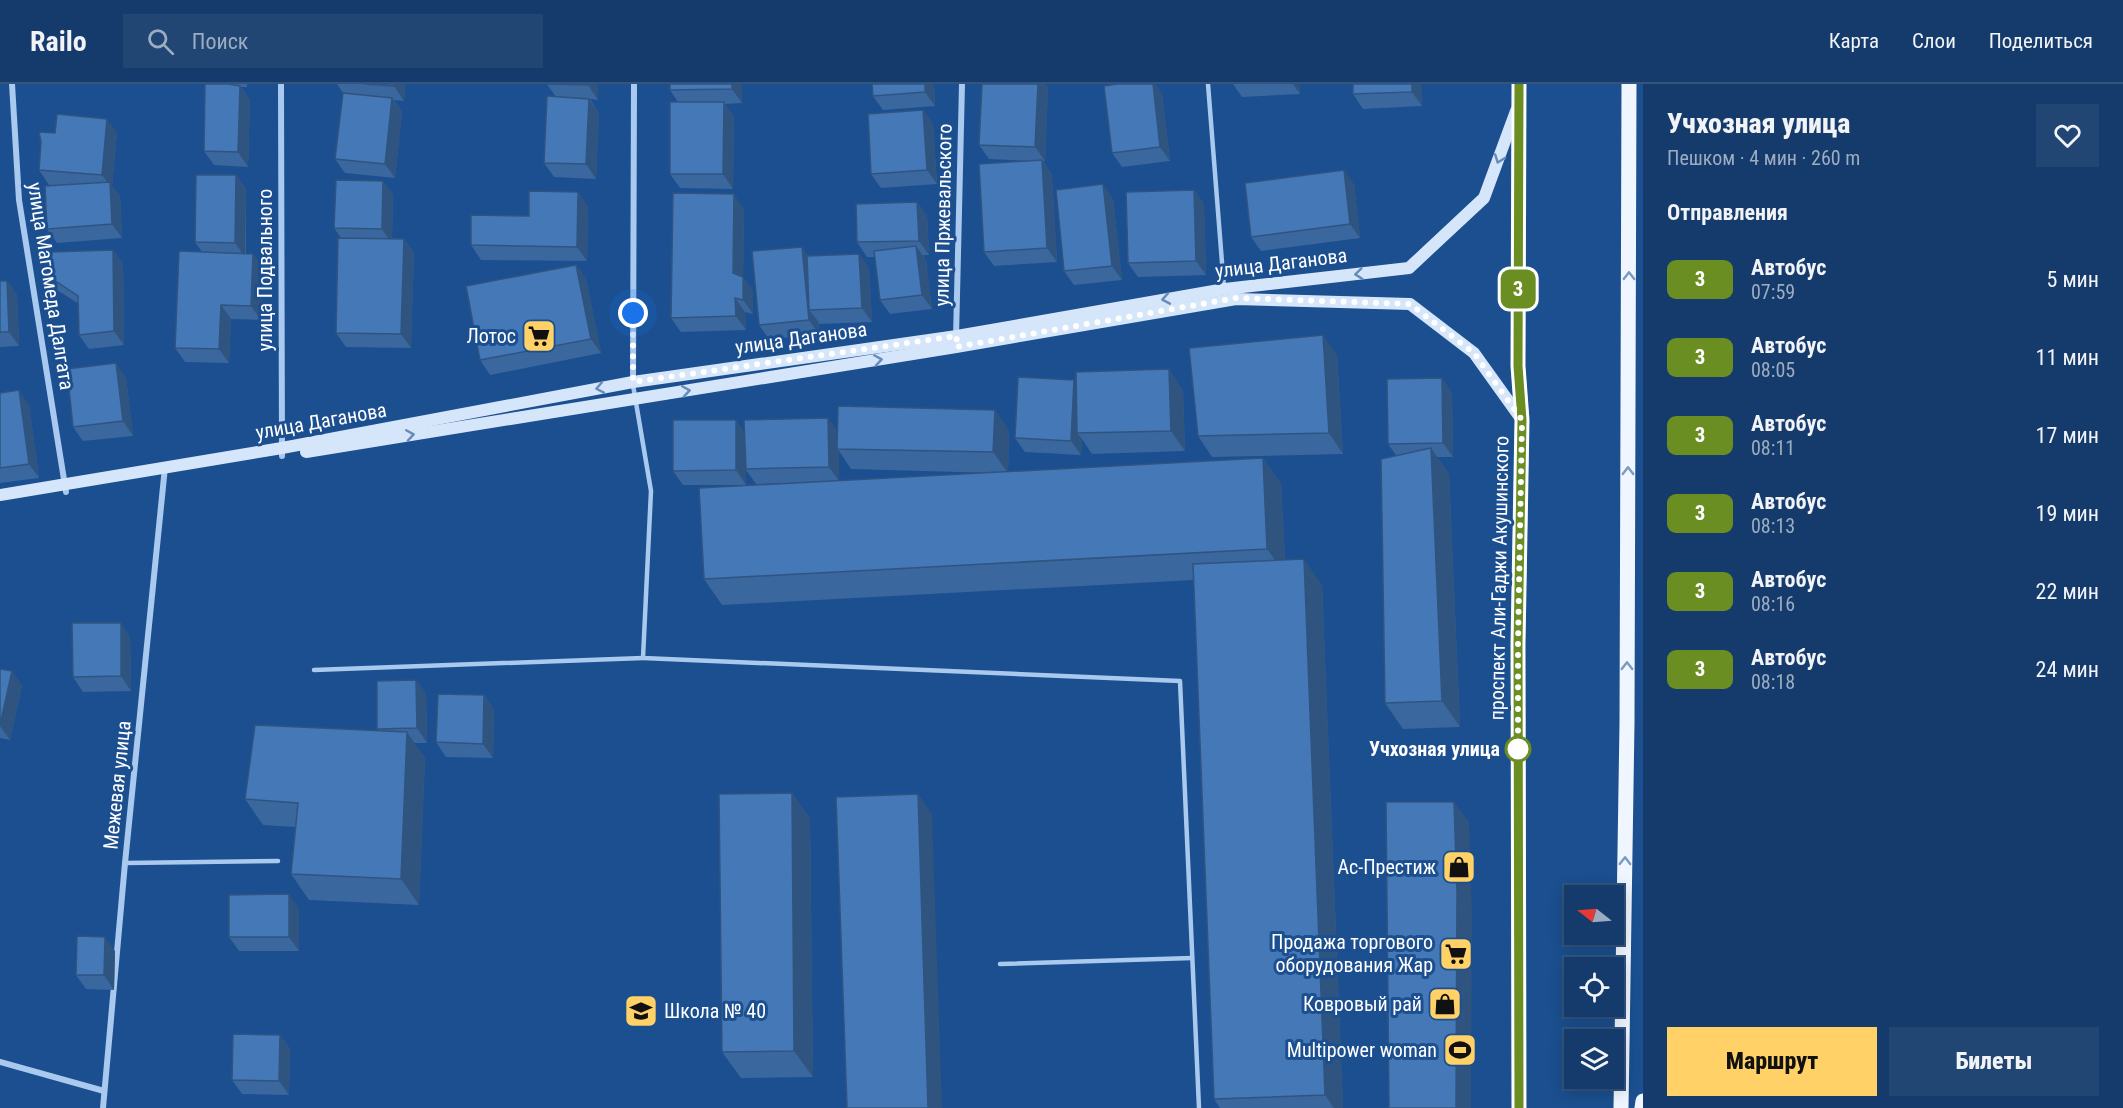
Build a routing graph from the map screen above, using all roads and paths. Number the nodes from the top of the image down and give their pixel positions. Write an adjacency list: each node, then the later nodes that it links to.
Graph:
1 (12, 84): 16 (street, улица Магомеда Далгата)
2 (281, 84): 14 (street, улица Подвального)
3 (634, 84): 11 (street)
4 (962, 84): 10 (street, улица Пржевальского)
5 (1208, 84): 9 (lane)
6 (1519, 84): 8 (main road, проспект Али-Гаджи Акушинского)
7 (1629, 84): 31 (main road, one-way to 7)
8 (1519, 104): 9 (main road, улица Даганова, one-way to 9); 13 (main road, проспект Али-Гаджи Акушинского)
9 (1225, 295): 10 (main road, улица Даганова); 13 (main road, улица Даганова)
10 (956, 341): 11 (main road, улица Даганова); 12 (main road, улица Даганова, one-way to 10)
11 (633, 382): 12 (lane); 14 (main road, улица Даганова, one-way to 14)
12 (635, 400): 14 (main road, улица Даганова, one-way to 12); 19 (lane)
13 (1522, 420): 30 (main road, проспект Али-Гаджи Акушинского)
14 (282, 452): 15 (main road, улица Даганова)
15 (165, 471): 16 (main road, улица Даганова); 22 (street, Межевая улица)
16 (65, 488): 17 (main road, улица Даганова); 18 (main road, улица Даганова)
17 (0, 495)
18 (0, 502)
19 (643, 658): 20 (lane); 23 (lane)
20 (314, 670)
21 (278, 861): 22 (lane)
22 (125, 863): 26 (street, Межевая улица)
23 (1192, 958): 24 (lane); 29 (lane)
24 (1000, 964)
25 (0, 1062): 26 (street)
26 (104, 1091): 28 (street, Межевая улица)
27 (1643, 1101): 32 (main road)
28 (103, 1108)
29 (1199, 1108)
30 (1519, 1108)
31 (1621, 1108)
32 (1642, 1108)

